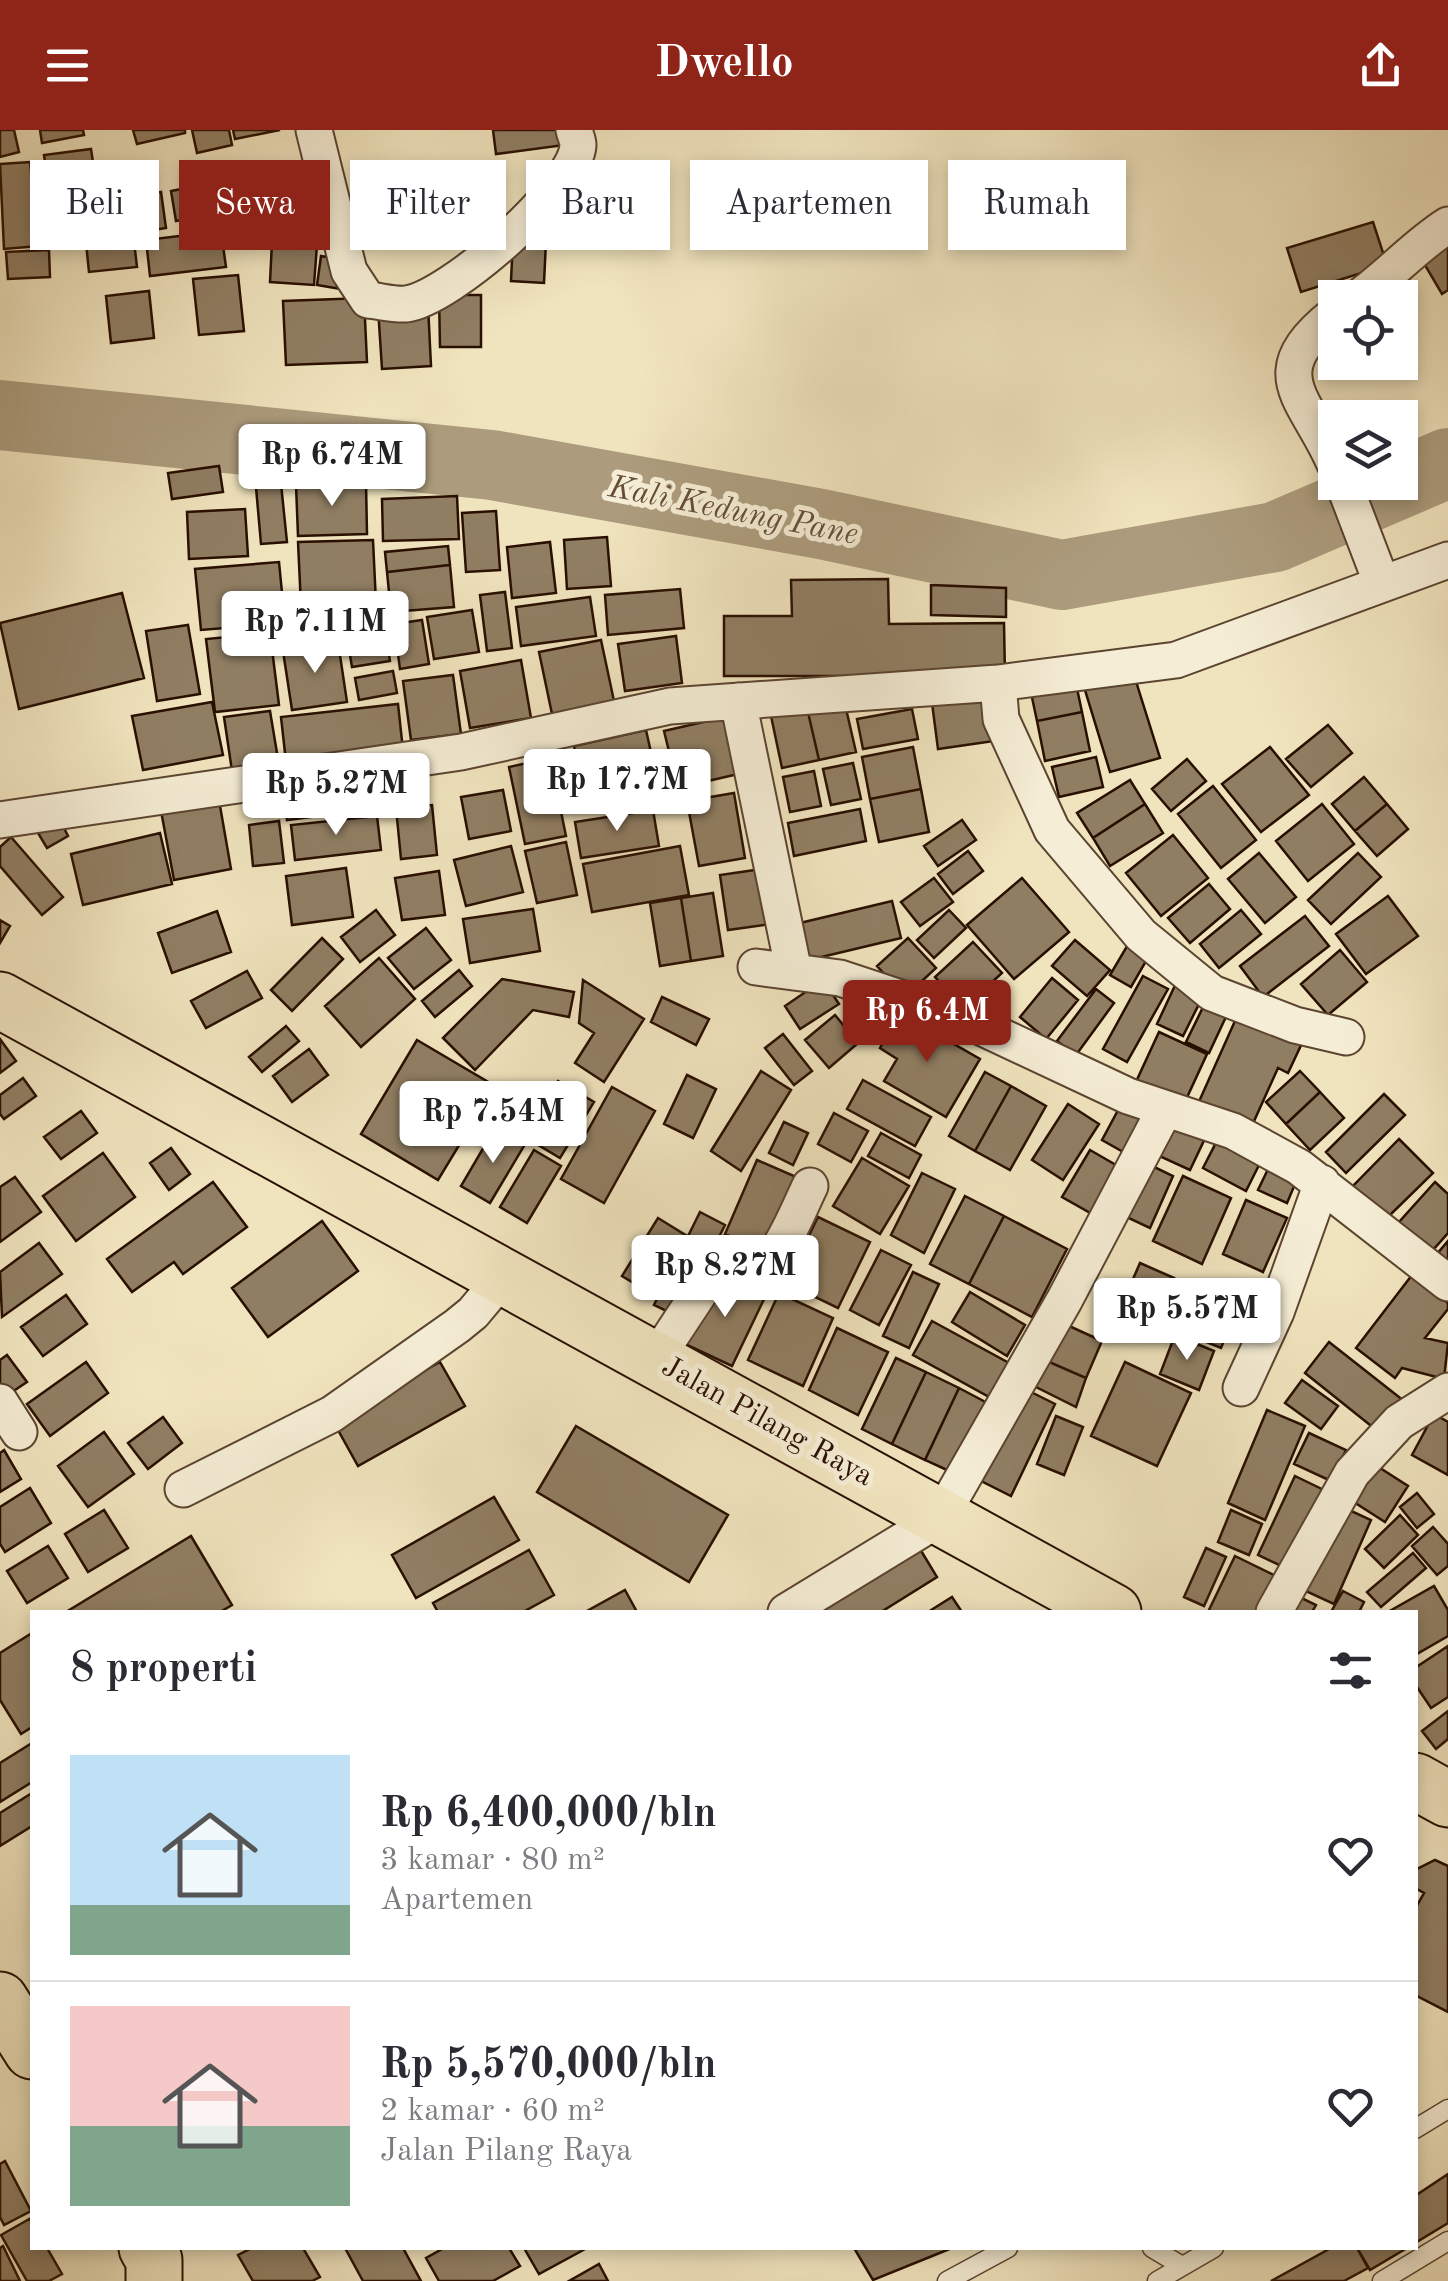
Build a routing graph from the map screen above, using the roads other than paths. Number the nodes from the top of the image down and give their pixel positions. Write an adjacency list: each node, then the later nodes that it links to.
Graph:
1 (314, 130): 2 (street)
2 (574, 130)
3 (1448, 225): 4 (street)
4 (1383, 280)
5 (1318, 330): 6 (street)
6 (1318, 433)
7 (1351, 500): 9 (street)
8 (1448, 560): 9 (street)
9 (1382, 584): 10 (street)
10 (998, 684): 11 (street); 16 (street)
11 (738, 701): 12 (street); 14 (street)
12 (0, 820)
13 (756, 968): 14 (street)
14 (794, 972): 17 (street)
15 (2, 1003): 20 (highway, Jalan Pilang Raya)
16 (1346, 1037)
17 (1164, 1108): 18 (street); 28 (street)
18 (1322, 1183): 21 (street); 23 (street)
19 (810, 1186): 22 (street)
20 (504, 1276): 22 (highway, Jalan Pilang Raya); 27 (street)
21 (1448, 1283)
22 (654, 1360): 28 (highway, Jalan Pilang Raya)
23 (1240, 1388)
24 (1448, 1391): 31 (street)
25 (0, 1402): 26 (street)
26 (20, 1432)
27 (182, 1489)
28 (940, 1518): 29 (street); 30 (highway, Jalan Pilang Raya)
29 (789, 1610)
30 (1109, 1610)
31 (1275, 1610)
32 (1418, 1783): 33 (highway)
33 (1448, 1799)
34 (0, 2000): 36 (highway)
35 (0, 2038): 37 (highway)
36 (30, 2047)
37 (30, 2058)
38 (1448, 2109): 39 (lane)
39 (1418, 2127)
40 (1448, 2241): 47 (lane)
41 (1004, 2250): 45 (lane)
42 (1155, 2250): 44 (lane)
43 (1210, 2250): 44 (lane)
44 (1182, 2266): 46 (lane)
45 (948, 2281)
46 (1157, 2281)
47 (1382, 2281)

